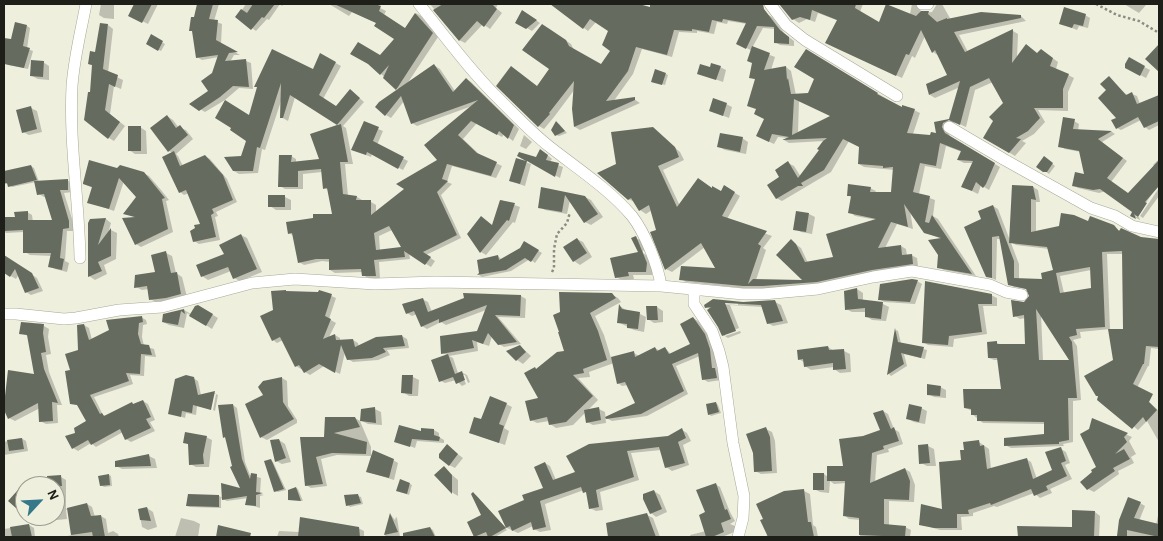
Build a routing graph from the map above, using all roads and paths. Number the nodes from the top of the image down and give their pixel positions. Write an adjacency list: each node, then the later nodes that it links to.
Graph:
1 (86, 4): 12 (street)
2 (419, 4): 14 (street)
3 (770, 4): 8 (street)
4 (922, 4): 5 (street)
5 (928, 4)
6 (1096, 4): 7 (path)
7 (1159, 34)
8 (896, 96)
9 (949, 127): 11 (street)
10 (570, 212): 13 (path)
11 (1159, 232)
12 (80, 258)
13 (546, 285): 14 (street); 17 (street)
14 (661, 286): 15 (street)
15 (694, 289): 16 (street); 18 (street)
16 (1022, 295)
17 (4, 314)
18 (738, 537)

